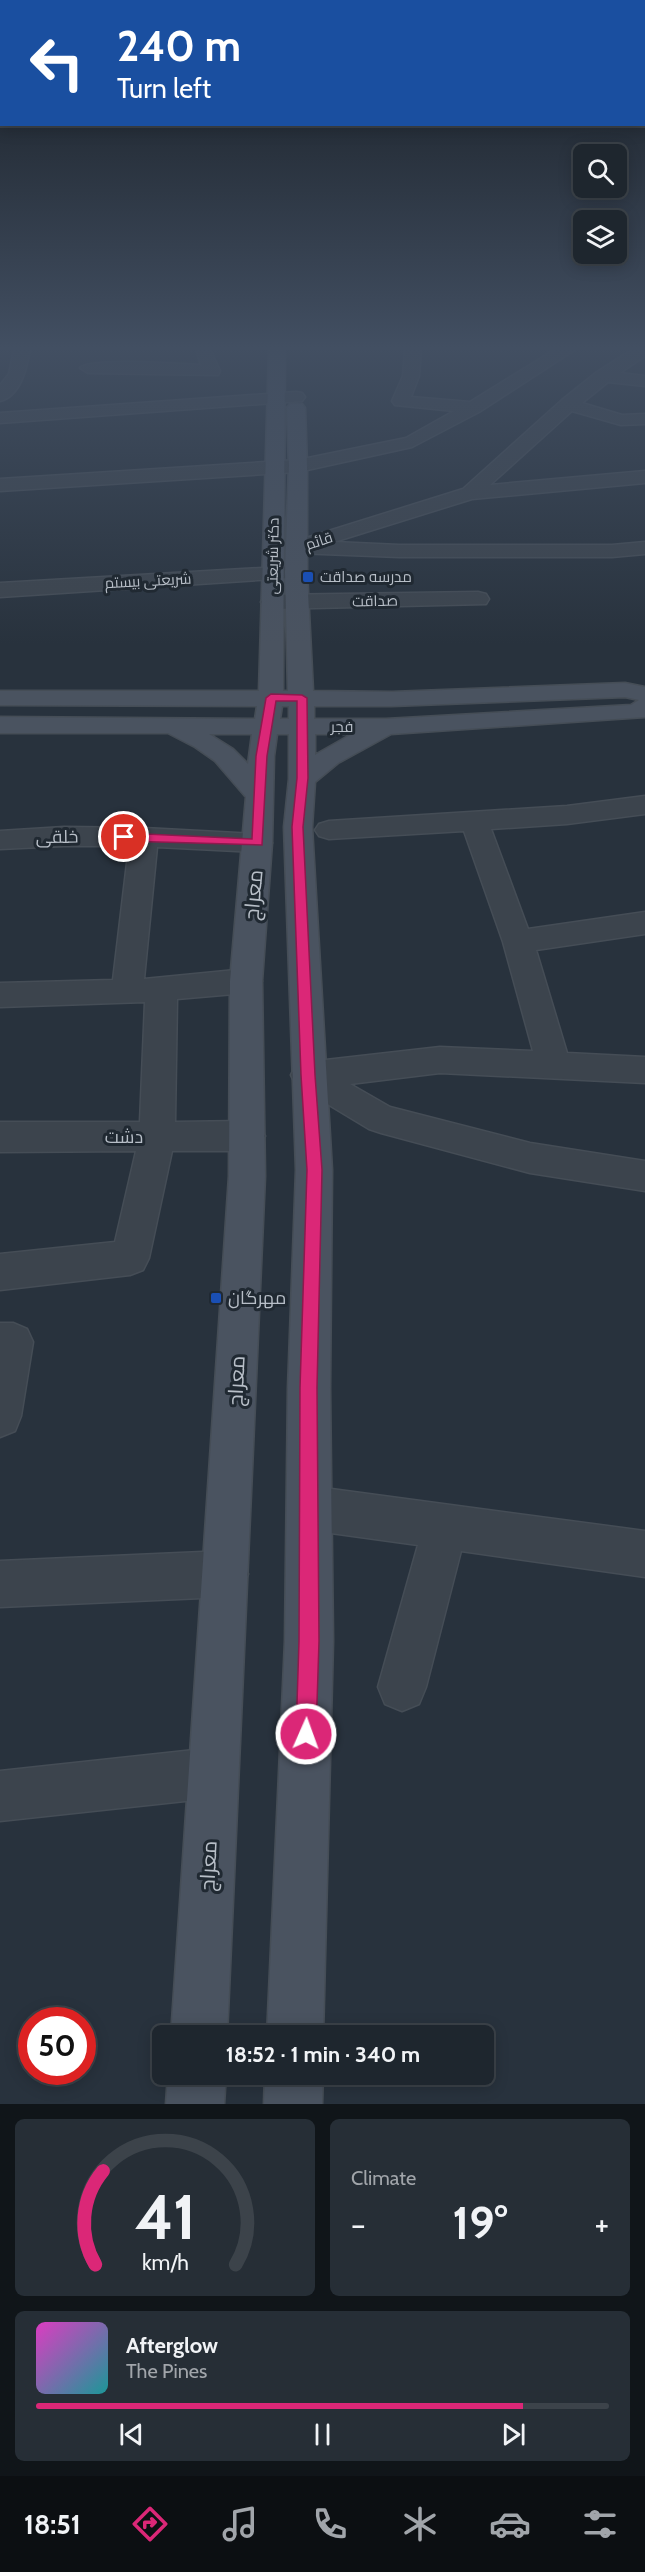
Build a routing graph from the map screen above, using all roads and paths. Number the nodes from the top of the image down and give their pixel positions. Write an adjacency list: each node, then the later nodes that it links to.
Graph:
1 (274, 447): 6 (main road, دکتر شریعتی)
2 (297, 447): 5 (main road, دکتر شریعتی)
3 (387, 447): 5 (street)
4 (520, 447): 9 (street)
5 (298, 466): 6 (street); 11 (main road, دکتر شریعتی)
6 (274, 467): 8 (street); 10 (main road, دکتر شریعتی)
7 (645, 477): 9 (street, قائم)
8 (0, 485)
9 (470, 493): 11 (street, قائم)
10 (273, 548): 11 (street); 14 (main road, دکتر شریعتی)
11 (297, 548): 12 (street, قائم); 13 (main road, دکتر شریعتی)
12 (645, 548)
13 (296, 572): 14 (street, شریعتی بیستم); 18 (main road, دکتر شریعتی)
14 (273, 574): 15 (street, شریعتی بیستم); 17 (main road, دکتر شریعتی)
15 (0, 590)
16 (478, 599): 18 (street, صداقت)
17 (272, 602): 18 (street, صداقت); 21 (main road, دکتر شریعتی)
18 (298, 602): 21 (main road, دکتر شریعتی)
19 (645, 694): 21 (main road)
20 (0, 698): 21 (main road)
21 (283, 705): 24 (main road, فجر); 25 (main road, فجر); 26 (main road); 27 (main road, معراج)
22 (645, 706): 25 (main road, فجر)
23 (0, 725): 24 (main road, فجر)
24 (170, 725): 27 (main road)
25 (386, 727): 26 (main road)
26 (302, 778): 42 (main road)
27 (259, 796): 33 (main road, معراج)
28 (645, 805): 29 (street)
29 (474, 821): 30 (street); 35 (street)
30 (329, 830)
31 (144, 837): 32 (street, خلقی); 33 (street, خلقی); 38 (street)
32 (0, 840)
33 (258, 843): 36 (main road, معراج)
34 (645, 923): 35 (street)
35 (518, 942): 40 (street)
36 (246, 981): 37 (street); 43 (main road, معراج)
37 (161, 988): 38 (street); 45 (street)
38 (127, 992): 39 (street)
39 (0, 995)
40 (554, 1066): 41 (street); 42 (street)
41 (645, 1070)
42 (308, 1075): 46 (street); 50 (main road)
43 (247, 1136): 45 (street, دشت); 53 (main road, معراج)
44 (0, 1137): 45 (street, دشت)
45 (157, 1138): 47 (street)
46 (645, 1176)
47 (0, 1272)
48 (0, 1342): 49 (street)
49 (0, 1416)
50 (309, 1508): 51 (street); 59 (main road)
51 (445, 1527): 52 (street); 55 (street)
52 (645, 1554)
53 (225, 1574): 54 (street); 56 (main road, معراج)
54 (0, 1584)
55 (402, 1687)
56 (213, 1773): 57 (street); 58 (main road, معراج)
57 (0, 1796)
58 (200, 2025)
59 (295, 2025)
60 (196, 2085): 62 (main road)
61 (294, 2085): 63 (main road)
62 (195, 2104)
63 (293, 2104)

